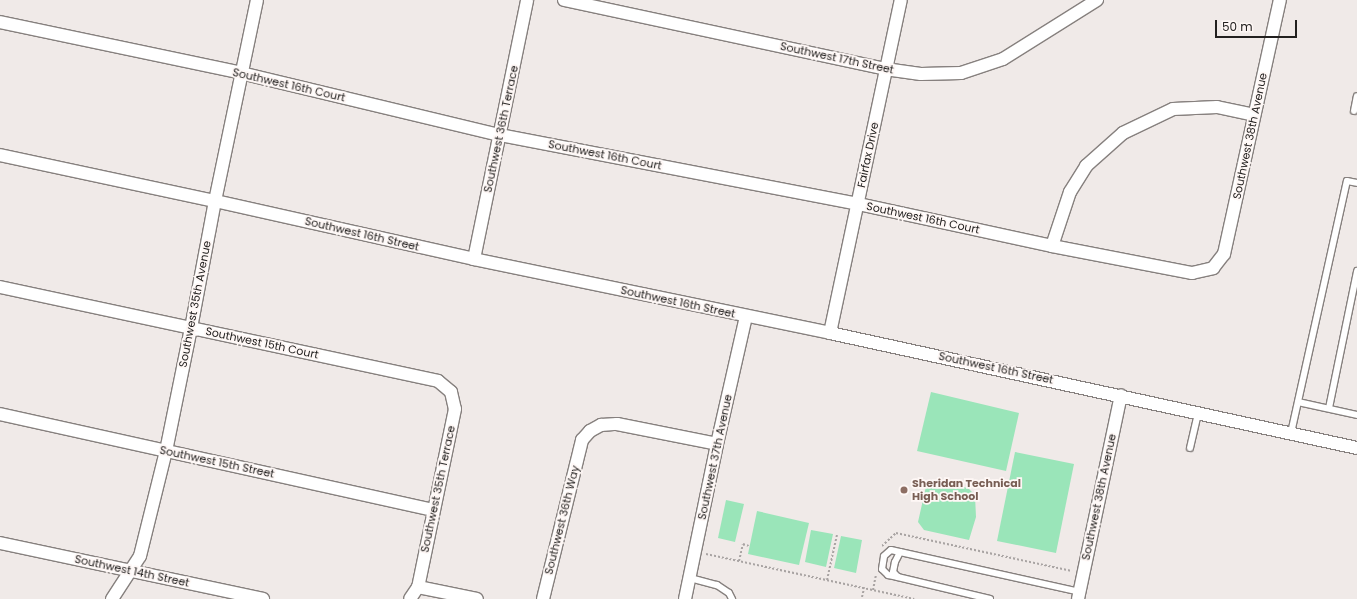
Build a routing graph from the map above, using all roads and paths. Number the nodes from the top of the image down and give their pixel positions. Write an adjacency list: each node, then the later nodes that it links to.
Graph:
1 (257, 0): 9 (street, Southwest 35th Avenue)
2 (528, 0): 13 (street, Southwest 36th Terrace)
3 (564, 0): 8 (street, Southwest 17th Street)
4 (901, 0): 8 (street, Fairfax Drive)
5 (1097, 0): 8 (street, Southwest 17th Street)
6 (1280, 0): 12 (street, Southwest 38th Avenue)
7 (0, 22): 9 (street, Southwest 16th Court)
8 (886, 69): 17 (street, Fairfax Drive)
9 (242, 73): 13 (street, Southwest 16th Court); 16 (street, Southwest 35th Avenue)
10 (1357, 96): 11 (lane)
11 (1354, 111)
12 (1254, 114): 18 (street); 20 (street, Southwest 38th Avenue)
13 (500, 135): 17 (street, Southwest 16th Court); 19 (street, Southwest 36th Terrace)
14 (0, 155): 16 (street, Southwest 16th Street)
15 (1357, 183): 28 (lane)
16 (215, 201): 19 (street, Southwest 16th Street); 24 (street, Southwest 35th Avenue)
17 (858, 204): 18 (street, Southwest 16th Court); 25 (street, Fairfax Drive)
18 (1052, 246): 20 (street, Southwest 16th Court)
19 (474, 259): 23 (street, Southwest 16th Street)
20 (1212, 268)
21 (1357, 271): 29 (lane)
22 (0, 287): 24 (street, Southwest 15th Court)
23 (746, 316): 25 (street, Southwest 16th Street); 34 (street, Southwest 37th Avenue)
24 (191, 328): 26 (street, Southwest 15th Court); 37 (street, Southwest 35th Avenue)
25 (830, 333): 27 (street, Southwest 16th Street)
26 (451, 392): 38 (street, Southwest 35th Terrace)
27 (1121, 395): 30 (street, Southwest 16th Street); 48 (street, Southwest 38th Avenue)
28 (1298, 402): 29 (lane); 33 (lane)
29 (1328, 408): 32 (lane)
30 (1198, 412): 33 (street, Southwest 16th Street); 35 (lane)
31 (0, 414): 37 (street, Southwest 15th Street)
32 (1357, 414)
33 (1291, 433): 36 (street, Southwest 16th Street)
34 (717, 444): 42 (street, Southwest 37th Avenue); 61 (street, Southwest 36th Way)
35 (1190, 448)
36 (1357, 448)
37 (166, 451): 38 (street, Southwest 15th Street); 47 (street, Southwest 35th Avenue)
38 (434, 510): 52 (street, Southwest 35th Terrace)
39 (837, 535): 51 (path)
40 (0, 543): 47 (street, Southwest 14th Street)
41 (749, 546): 45 (path)
42 (695, 552): 45 (path); 49 (street, Southwest 37th Avenue)
43 (881, 552): 48 (path)
44 (900, 552): 50 (lane); 50 (lane); 55 (lane)
45 (739, 561): 51 (path)
46 (878, 567): 54 (path)
47 (131, 571): 57 (street, Southwest 35th Avenue); 58 (street, Southwest 14th Street)
48 (1084, 573): 55 (street, Southwest 38th Avenue)
49 (690, 578): 62 (street, Southwest 37th Avenue); 63 (lane)
50 (898, 578): 65 (lane)
51 (828, 580): 53 (path)
52 (418, 587): 59 (street); 60 (street)
53 (864, 588): 54 (path); 56 (path)
54 (873, 590): 64 (path)
55 (1079, 596)
56 (862, 597)
57 (112, 599)
58 (263, 599)
59 (410, 599)
60 (477, 599)
61 (543, 599)
62 (685, 599)
63 (732, 599)
64 (914, 599)
65 (990, 599)

